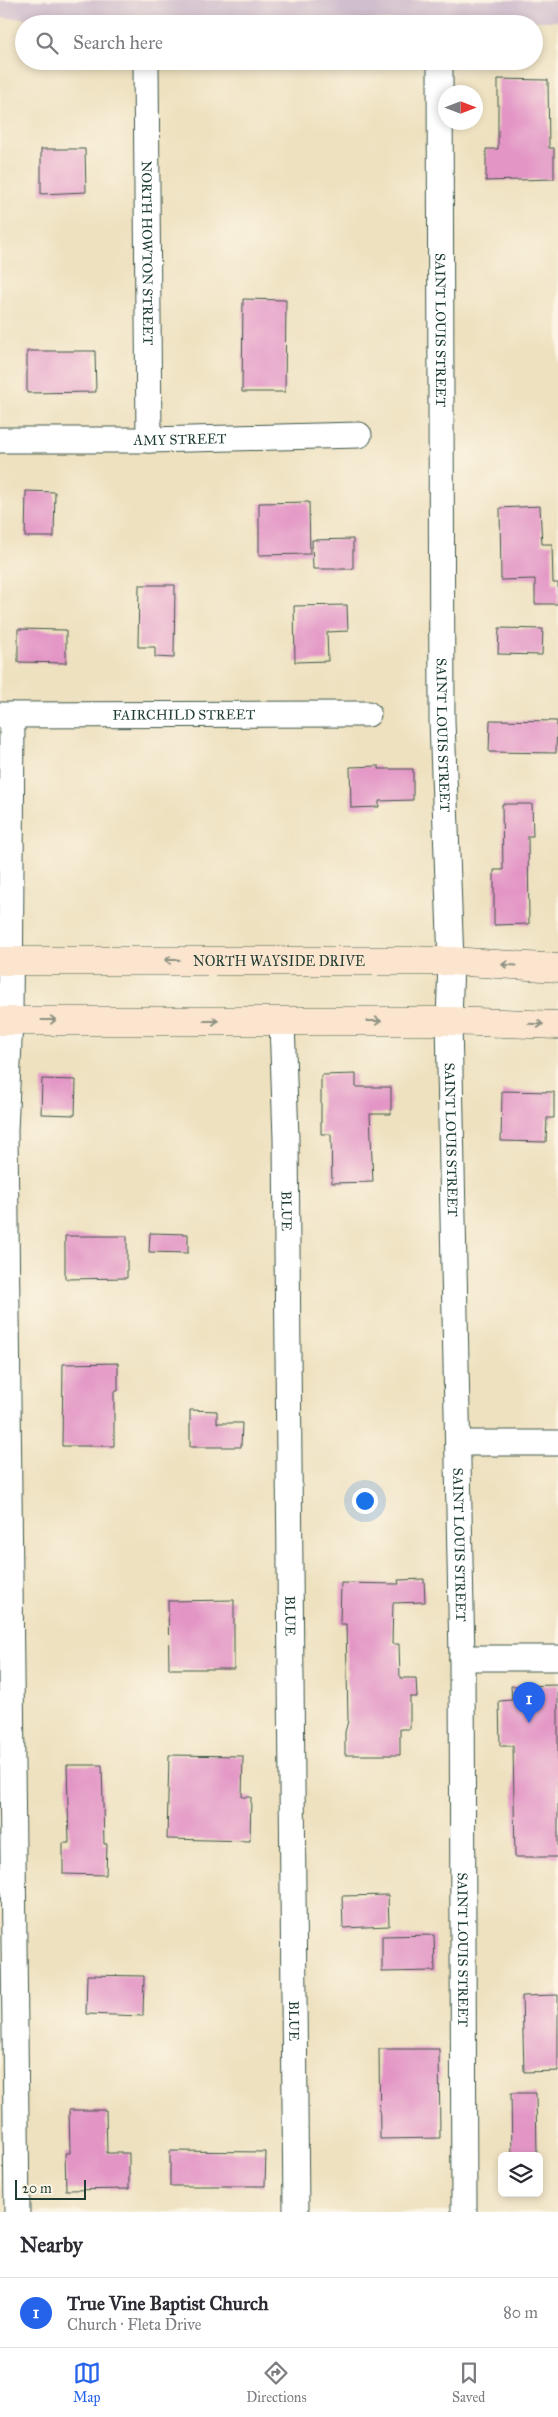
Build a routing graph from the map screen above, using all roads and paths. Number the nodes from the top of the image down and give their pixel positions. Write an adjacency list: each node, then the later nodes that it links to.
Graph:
1 (146, 70): 5 (street, NORTH HOWTON STREET)
2 (440, 70): 9 (street, SAINT LOUIS STREET)
3 (359, 435): 5 (street, AMY STREET)
4 (0, 440): 5 (street, AMY STREET)
5 (149, 440)
6 (368, 714): 7 (street, FAIRCHILD STREET)
7 (6, 715): 8 (street)
8 (5, 960): 9 (main road, NORTH WAYSIDE DRIVE, one-way to 8); 11 (street)
9 (451, 961): 10 (main road, NORTH WAYSIDE DRIVE, one-way to 9); 13 (street, SAINT LOUIS STREET)
10 (558, 968)
11 (5, 1020): 12 (main road, one-way to 12); 19 (street)
12 (282, 1021): 13 (main road, one-way to 13); 20 (street, BLUE)
13 (449, 1021): 14 (main road, one-way to 14); 15 (street, SAINT LOUIS STREET)
14 (558, 1025)
15 (459, 1443): 16 (street); 17 (street, SAINT LOUIS STREET)
16 (558, 1443)
17 (462, 1658): 18 (street); 21 (street, SAINT LOUIS STREET)
18 (558, 1658)
19 (17, 2212)
20 (296, 2212)
21 (464, 2212)

